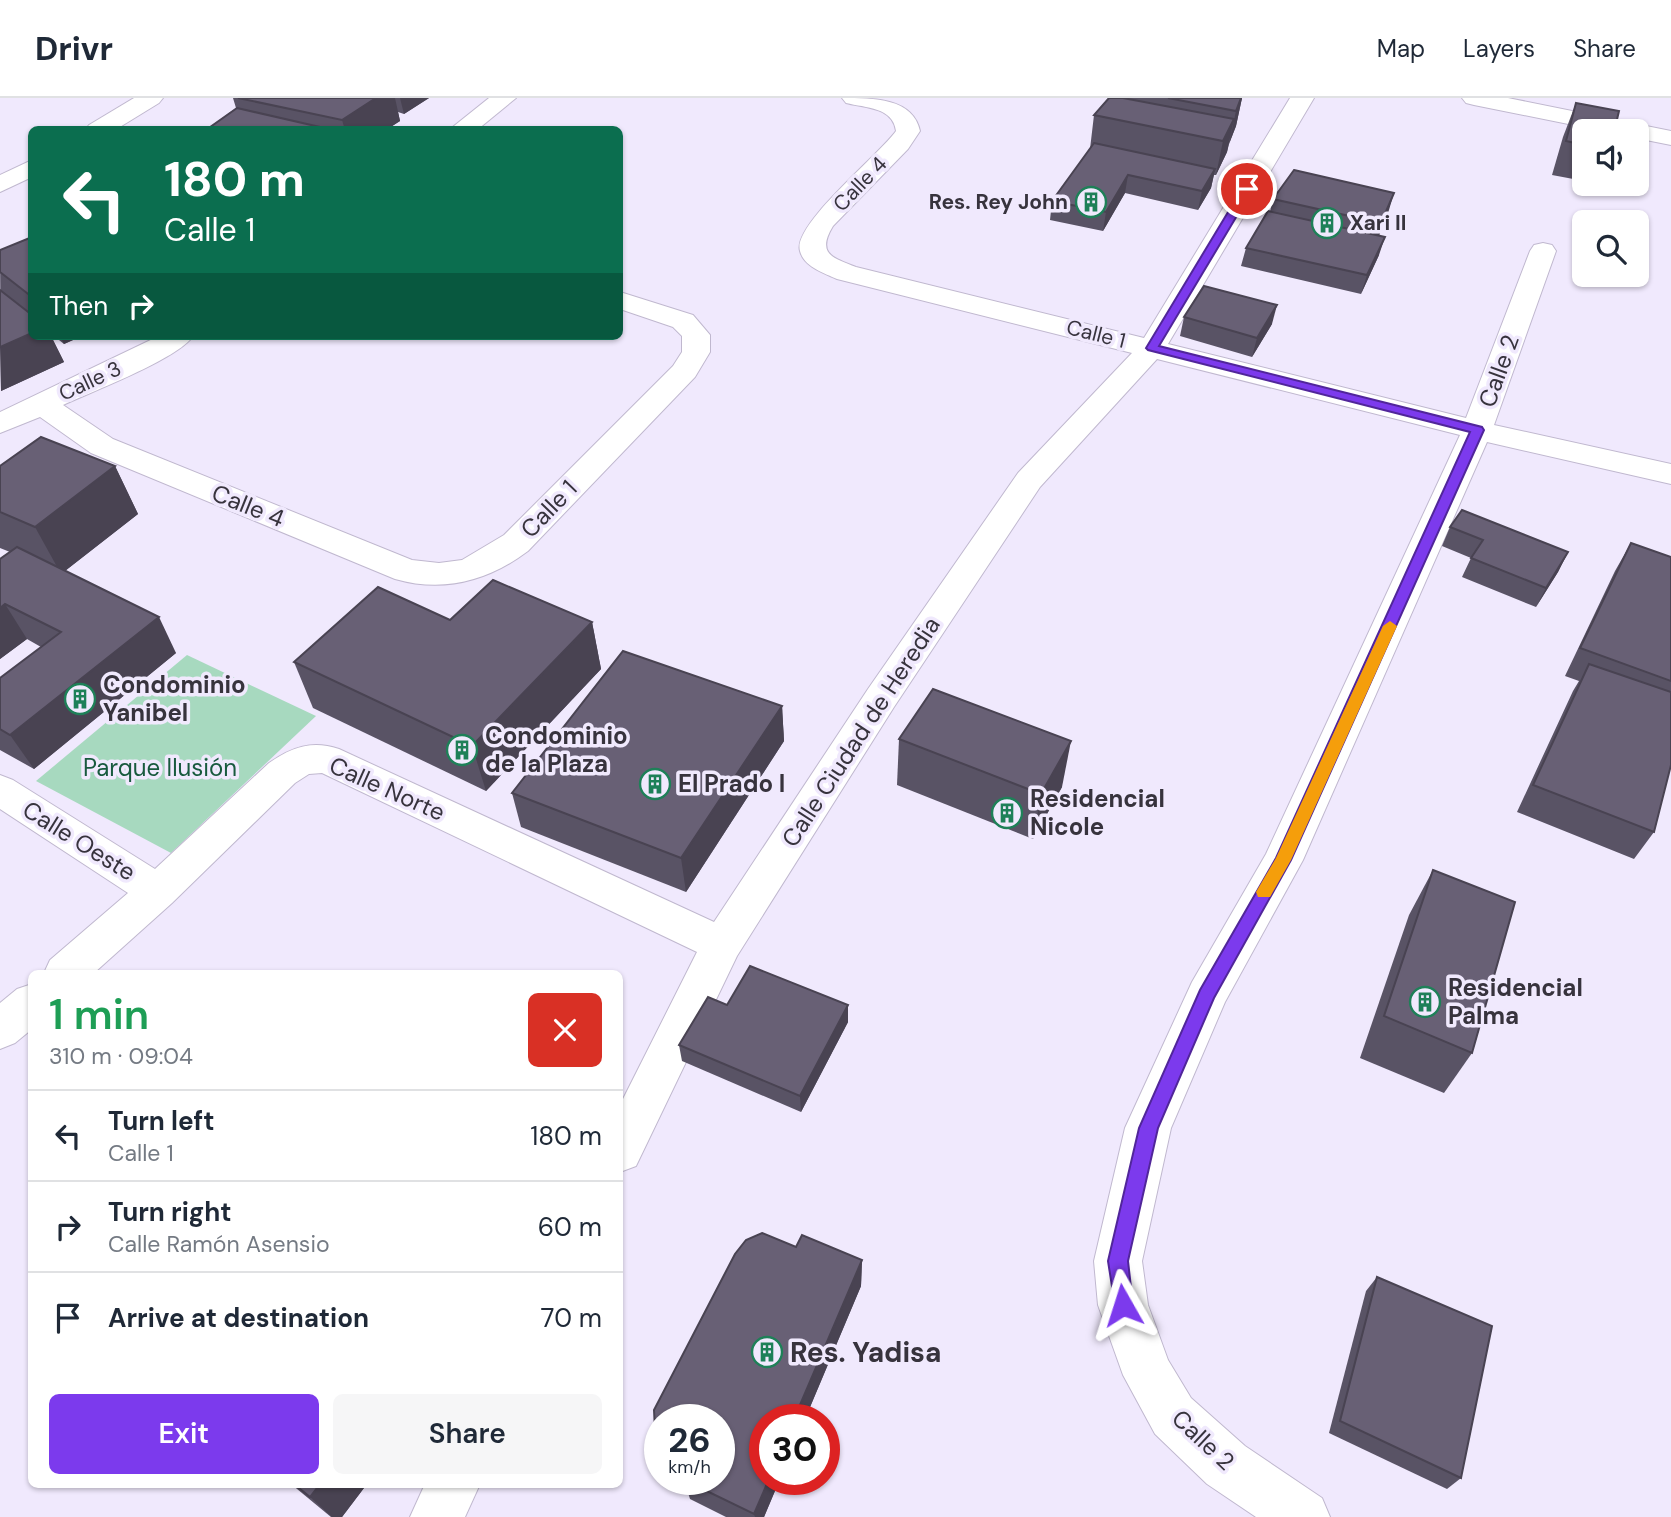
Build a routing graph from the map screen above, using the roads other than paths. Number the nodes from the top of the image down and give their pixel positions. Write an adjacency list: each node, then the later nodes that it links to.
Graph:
1 (151, 98): 6 (street)
2 (504, 98): 7 (street)
3 (854, 98): 11 (street, Calle 4)
4 (1302, 98): 15 (street, Calle Ciudad de Heredia)
5 (1474, 98): 8 (street)
6 (104, 126)
7 (466, 126)
8 (1671, 138)
9 (28, 169): 10 (street)
10 (0, 185)
11 (813, 251): 15 (street, Calle 1)
12 (1543, 251): 18 (street, Calle 2)
13 (623, 301): 20 (street, Calle 1)
14 (173, 340): 16 (street, Calle 3)
15 (1152, 348): 18 (street, Calle 1); 23 (street, Calle Ciudad de Heredia)
16 (41, 404): 17 (street, Calle 3); 20 (street, Calle 4)
17 (3, 418)
18 (1477, 430): 19 (street, Calle 1); 30 (street, Calle 2)
19 (1671, 474)
20 (466, 573)
21 (0, 790): 22 (street, Calle Oeste)
22 (158, 891): 23 (street, Calle Norte); 24 (street, Calle Norte)
23 (722, 945): 27 (street, Calle Ciudad de Heredia)
24 (68, 970)
25 (28, 1006): 26 (street)
26 (0, 1030)
27 (623, 1144)
28 (451, 1488): 29 (street)
29 (437, 1517)
30 (1303, 1517)

